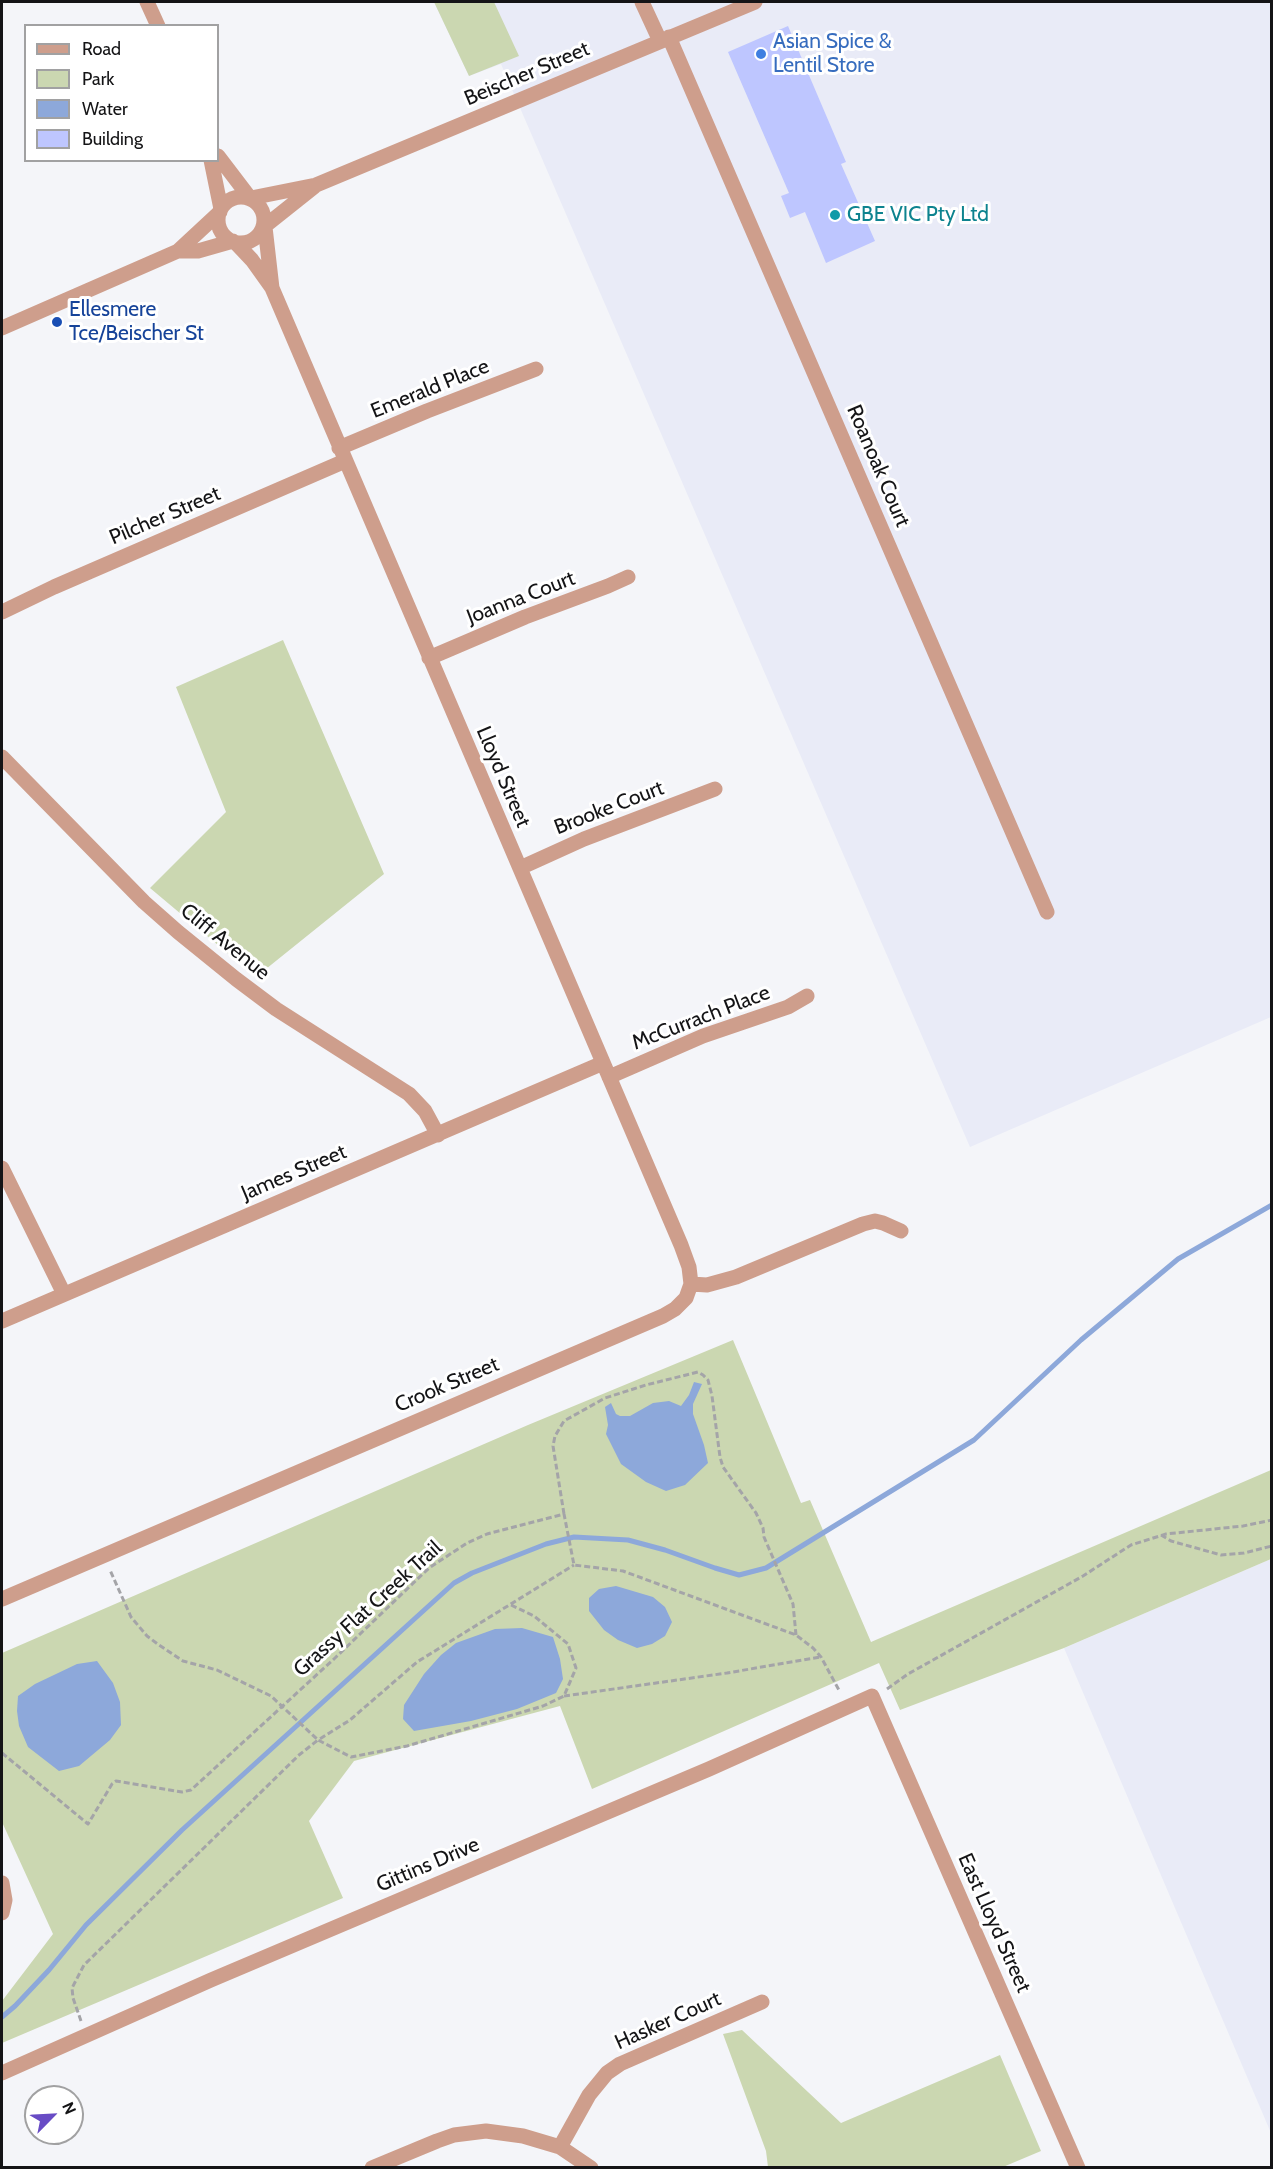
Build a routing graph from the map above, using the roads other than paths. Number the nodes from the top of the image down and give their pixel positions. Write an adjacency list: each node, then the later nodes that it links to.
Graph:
1 (147, 2): 4 (street)
2 (642, 2): 5 (street, Roanoak Court)
3 (755, 2): 5 (street, Beischer Street)
4 (157, 24)
5 (665, 39): 8 (street, Beischer Street); 24 (street, Roanoak Court)
6 (219, 157): 9 (street)
7 (211, 162): 10 (street)
8 (316, 185): 9 (street, Beischer Street); 11 (street, Beischer Street)
9 (250, 198): 10 (street); 11 (street)
10 (220, 210): 12 (street); 13 (street)
11 (265, 226): 12 (street); 14 (street, Lloyd Street)
12 (234, 241): 13 (street); 14 (street, Lloyd Street)
13 (178, 251): 15 (street)
14 (272, 288): 17 (street, Lloyd Street)
15 (2, 328)
16 (536, 369): 17 (street, Emerald Place)
17 (342, 454): 19 (street, Pilcher Street); 20 (street, Lloyd Street)
18 (628, 577): 20 (street, Joanna Court)
19 (2, 612)
20 (429, 658): 23 (street, Lloyd Street)
21 (2, 757): 27 (street, Cliff Avenue)
22 (715, 789): 23 (street, Brooke Court)
23 (520, 868): 26 (street, Lloyd Street)
24 (1047, 912)
25 (807, 996): 26 (street, McCurrach Place)
26 (606, 1070): 27 (street, James Street); 30 (street, Lloyd Street)
27 (438, 1135): 31 (street, James Street)
28 (2, 1168): 31 (street)
29 (901, 1232): 30 (street)
30 (691, 1284): 33 (street, Crook Street)
31 (64, 1294): 32 (street, James Street)
32 (2, 1321)
33 (2, 1599)
34 (872, 1696): 38 (street, Gittins Drive); 42 (street, East Lloyd Street)
35 (2, 1883): 36 (street)
36 (2, 1913)
37 (762, 2002): 39 (street, Hasker Court)
38 (2, 2073)
39 (560, 2147): 40 (street); 41 (street)
40 (381, 2166)
41 (591, 2168)
42 (1078, 2168)

